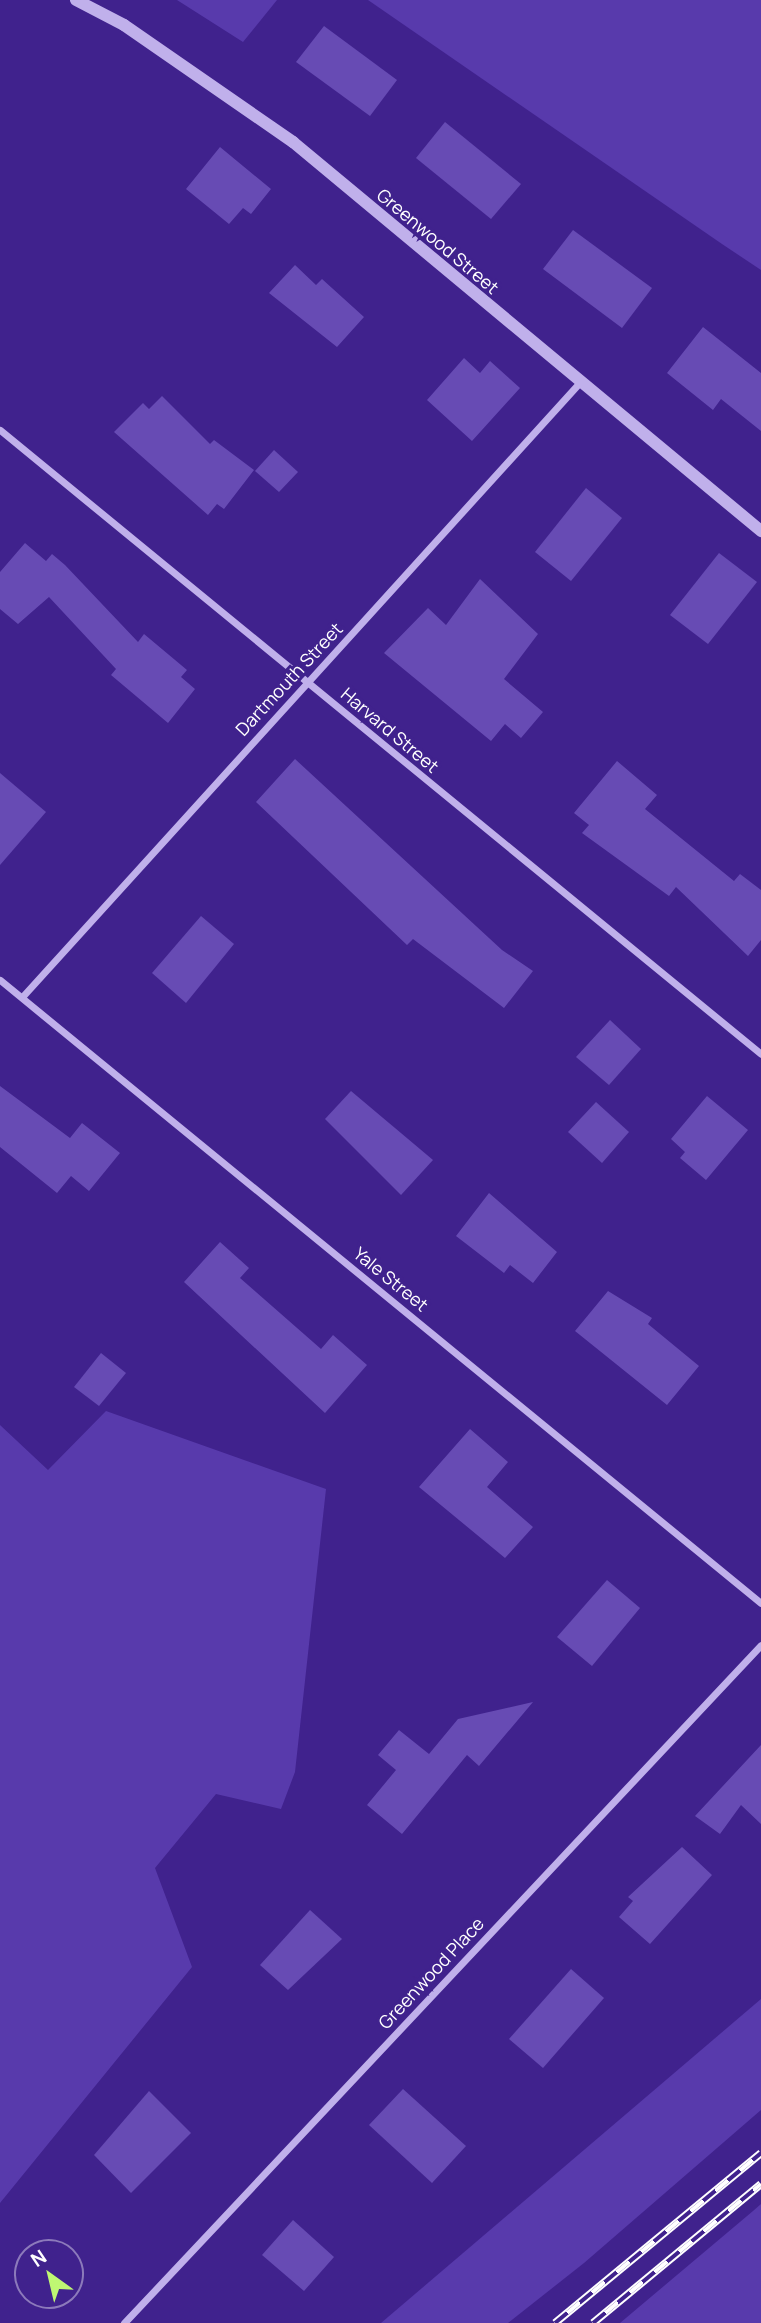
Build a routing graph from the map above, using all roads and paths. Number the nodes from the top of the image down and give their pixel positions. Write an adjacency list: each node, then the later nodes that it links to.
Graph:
1 (76, 0): 2 (street, Greenwood Street)
2 (579, 382): 4 (street, Greenwood Street); 5 (street, Dartmouth Street)
3 (0, 430): 5 (street, Harvard Street)
4 (761, 531)
5 (308, 683): 7 (street, Dartmouth Street); 8 (street, Harvard Street)
6 (0, 980): 7 (street, Yale Street)
7 (22, 997): 9 (street, Yale Street)
8 (761, 1054)
9 (761, 1603)
10 (761, 1645): 11 (street, Greenwood Place)
11 (124, 2323)

